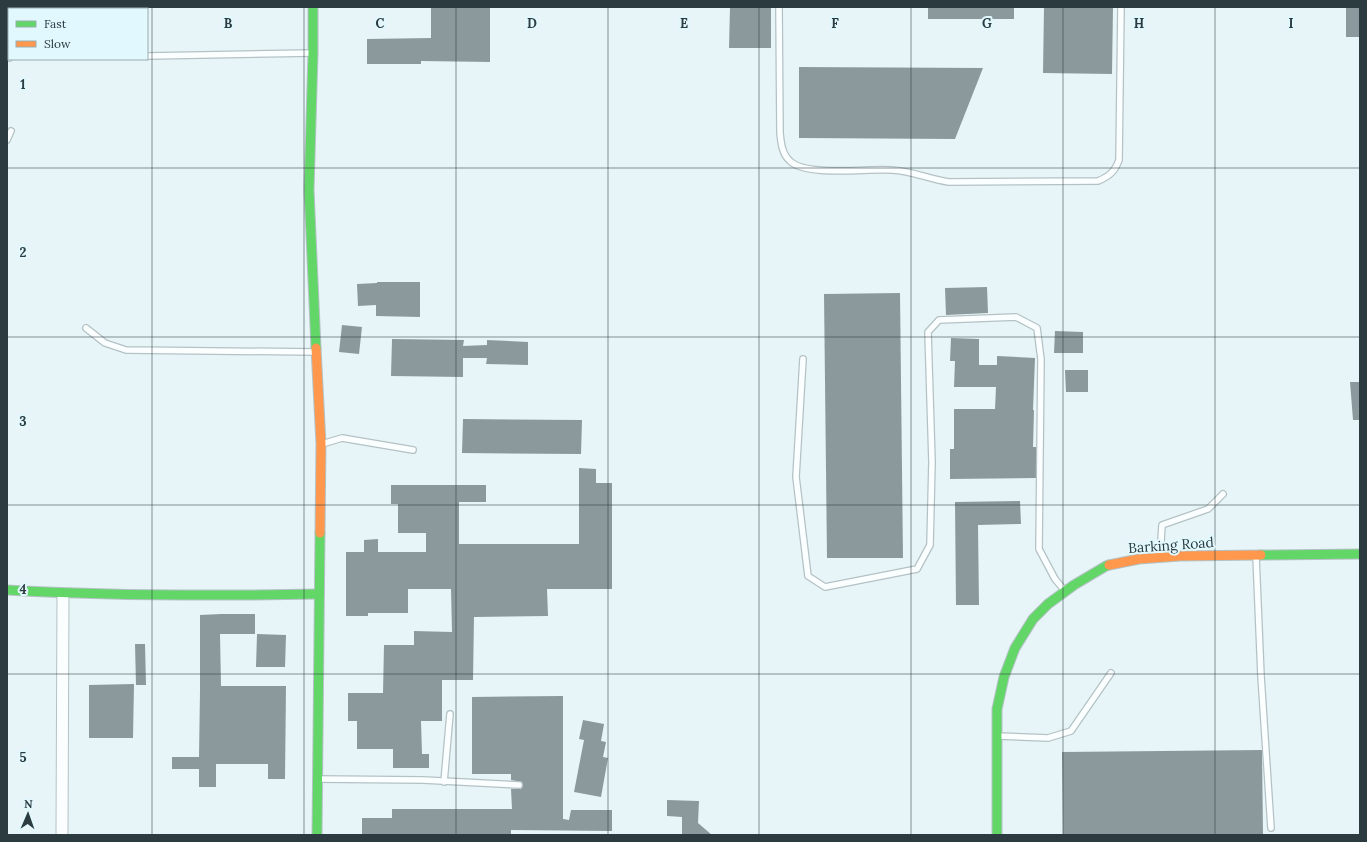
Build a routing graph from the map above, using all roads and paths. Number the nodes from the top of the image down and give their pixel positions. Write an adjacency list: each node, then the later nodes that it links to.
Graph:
1 (313, 7): 4 (street)
2 (779, 7): 3 (lane)
3 (1121, 7)
4 (313, 53): 5 (lane); 9 (street)
5 (148, 56)
6 (11, 131): 7 (lane)
7 (7, 140)
8 (86, 328): 9 (lane)
9 (317, 352): 11 (street)
10 (803, 359): 18 (lane)
11 (321, 444): 12 (lane); 20 (street)
12 (414, 450)
13 (1223, 494): 16 (lane)
14 (1360, 554): 15 (street, Barking Road)
15 (1256, 556): 16 (street, Barking Road); 27 (lane)
16 (1160, 557): 18 (street, Barking Road)
17 (7, 590): 19 (street)
18 (1065, 592): 23 (street, Barking Road)
19 (63, 594): 20 (street); 28 (street)
20 (319, 594): 24 (street)
21 (1111, 673): 23 (lane)
22 (450, 714): 25 (lane)
23 (997, 736): 30 (street, Barking Road)
24 (317, 779): 25 (lane); 29 (street)
25 (444, 782): 26 (lane)
26 (519, 785)
27 (1271, 828)
28 (62, 835)
29 (317, 835)
30 (997, 835)

